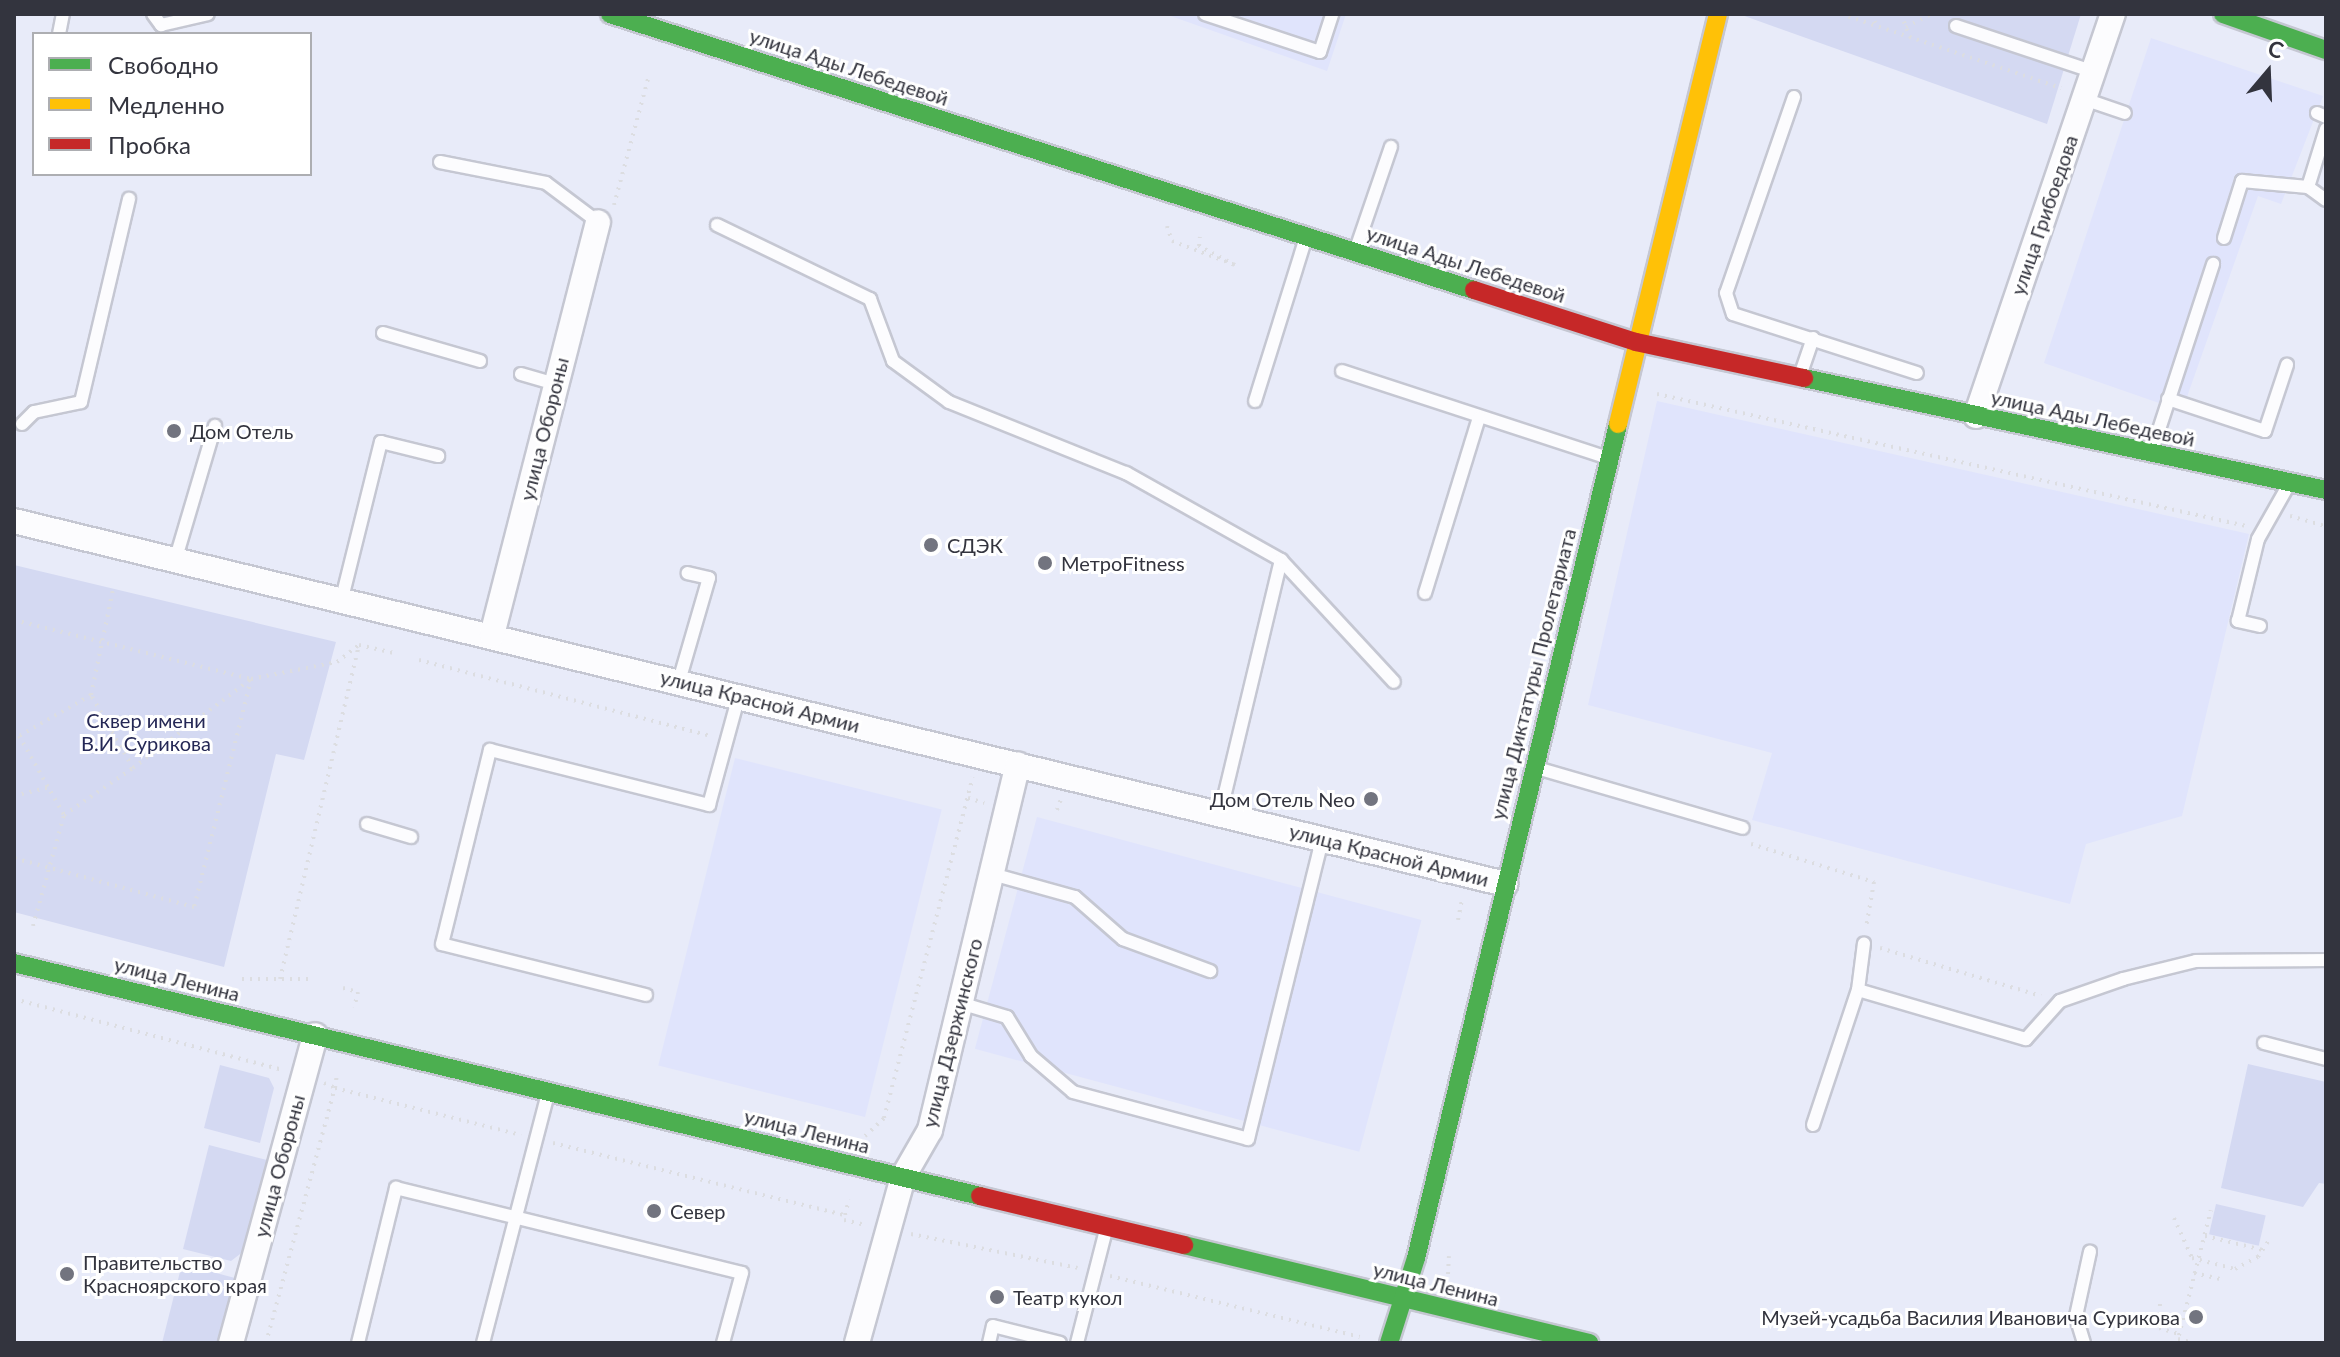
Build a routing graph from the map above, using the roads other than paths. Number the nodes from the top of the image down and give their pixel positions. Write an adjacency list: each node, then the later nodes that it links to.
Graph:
1 (153, 14): 11 (lane)
2 (208, 14): 11 (lane)
3 (610, 14): 9 (main road, улица Ады Лебедевой)
4 (1205, 14): 5 (lane)
5 (1332, 14)
6 (1718, 14): 31 (main road, улица Диктатуры Пролетариата)
7 (2113, 14): 13 (street, улица Грибоедова)
8 (2223, 14): 12 (main road)
9 (660, 21): 25 (main road, улица Ады Лебедевой)
10 (1956, 26): 13 (lane)
11 (159, 30)
12 (2326, 50)
13 (2094, 72): 15 (street, улица Грибоедова)
14 (1794, 97): 30 (lane)
15 (2084, 99): 16 (lane); 41 (street, улица Грибоедова)
16 (2125, 113)
17 (2326, 129): 20 (lane)
18 (1391, 147): 27 (lane)
19 (440, 162): 23 (lane)
20 (2308, 187): 22 (lane); 26 (lane)
21 (129, 199): 43 (lane)
22 (2326, 200)
23 (605, 217): 38 (street, улица Обороны)
24 (717, 225): 53 (lane)
25 (1306, 236): 27 (main road, улица Ады Лебедевой); 40 (lane)
26 (2224, 238)
27 (1355, 252): 31 (main road, улица Ады Лебедевой)
28 (2213, 264): 39 (lane)
29 (383, 333): 32 (lane)
30 (1813, 338): 35 (lane); 37 (lane)
31 (1636, 342): 37 (main road, улица Ады Лебедевой); 49 (main road, улица Диктатуры Пролетариата)
32 (480, 361)
33 (2287, 365): 45 (lane)
34 (1342, 371): 42 (lane)
35 (1917, 373)
36 (521, 374): 38 (lane)
37 (1800, 377): 41 (main road, улица Ады Лебедевой)
38 (555, 384): 59 (street, улица Обороны)
39 (2168, 399): 45 (lane); 47 (lane)
40 (1255, 401)
41 (1976, 416): 47 (main road, улица Ады Лебедевой)
42 (1479, 418): 49 (lane); 56 (lane)
43 (22, 424)
44 (215, 426): 54 (lane)
45 (2265, 431): 46 (lane)
46 (2276, 440)
47 (2151, 453): 50 (main road, улица Ады Лебедевой)
48 (438, 456): 57 (lane)
49 (1608, 458): 64 (main road, улица Диктатуры Пролетариата)
50 (2289, 483): 51 (main road, улица Ады Лебедевой); 58 (lane)
51 (2326, 490)
52 (14, 521): 54 (street, улица Красной Армии)
53 (1281, 560): 61 (lane); 65 (lane)
54 (175, 561): 57 (street, улица Красной Армии)
55 (688, 573): 60 (lane)
56 (1425, 593)
57 (341, 602): 59 (street, улица Красной Армии)
58 (2260, 626)
59 (492, 635): 60 (street, улица Красной Армии)
60 (679, 681): 62 (street, улица Красной Армии)
61 (1394, 682)
62 (739, 695): 63 (street, улица Красной Армии); 71 (lane)
63 (1018, 764): 65 (street, улица Красной Армии); 72 (street, улица Дзержинского)
64 (1533, 768): 67 (lane); 73 (main road, улица Диктатуры Пролетариата)
65 (1220, 814): 69 (street, улица Красной Армии)
66 (367, 824): 68 (lane)
67 (1743, 828)
68 (411, 837)
69 (1322, 839): 73 (street, улица Красной Армии); 80 (lane)
70 (449, 847): 71 (lane)
71 (464, 852): 79 (lane)
72 (992, 874): 77 (lane); 80 (street, улица Дзержинского)
73 (1505, 884): 90 (main road, улица Диктатуры Пролетариата)
74 (1864, 943): 78 (lane)
75 (2326, 960): 78 (lane)
76 (14, 963): 81 (main road, улица Ленина)
77 (1210, 971)
78 (1858, 990): 85 (lane)
79 (646, 995)
80 (960, 1003): 86 (street, улица Дзержинского)
81 (315, 1035): 84 (main road, улица Ленина); 92 (street, улица Обороны)
82 (2264, 1043): 83 (lane)
83 (2326, 1059)
84 (549, 1092): 86 (main road, улица Ленина); 87 (lane)
85 (1813, 1125)
86 (903, 1177): 88 (main road, улица Ленина); 96 (street, улица Дзержинского)
87 (516, 1217): 93 (lane); 94 (lane); 95 (lane)
88 (1107, 1227): 90 (main road, улица Ленина); 99 (lane)
89 (2090, 1252): 101 (lane)
90 (1400, 1298): 91 (main road, улица Ленина); 100 (main road, улица Диктатуры Пролетариата)
91 (1581, 1342)
92 (231, 1343)
93 (358, 1343)
94 (483, 1343)
95 (723, 1343)
96 (857, 1343)
97 (989, 1343): 98 (lane)
98 (1060, 1343)
99 (1077, 1343)
100 (1389, 1343)
101 (2084, 1343)

